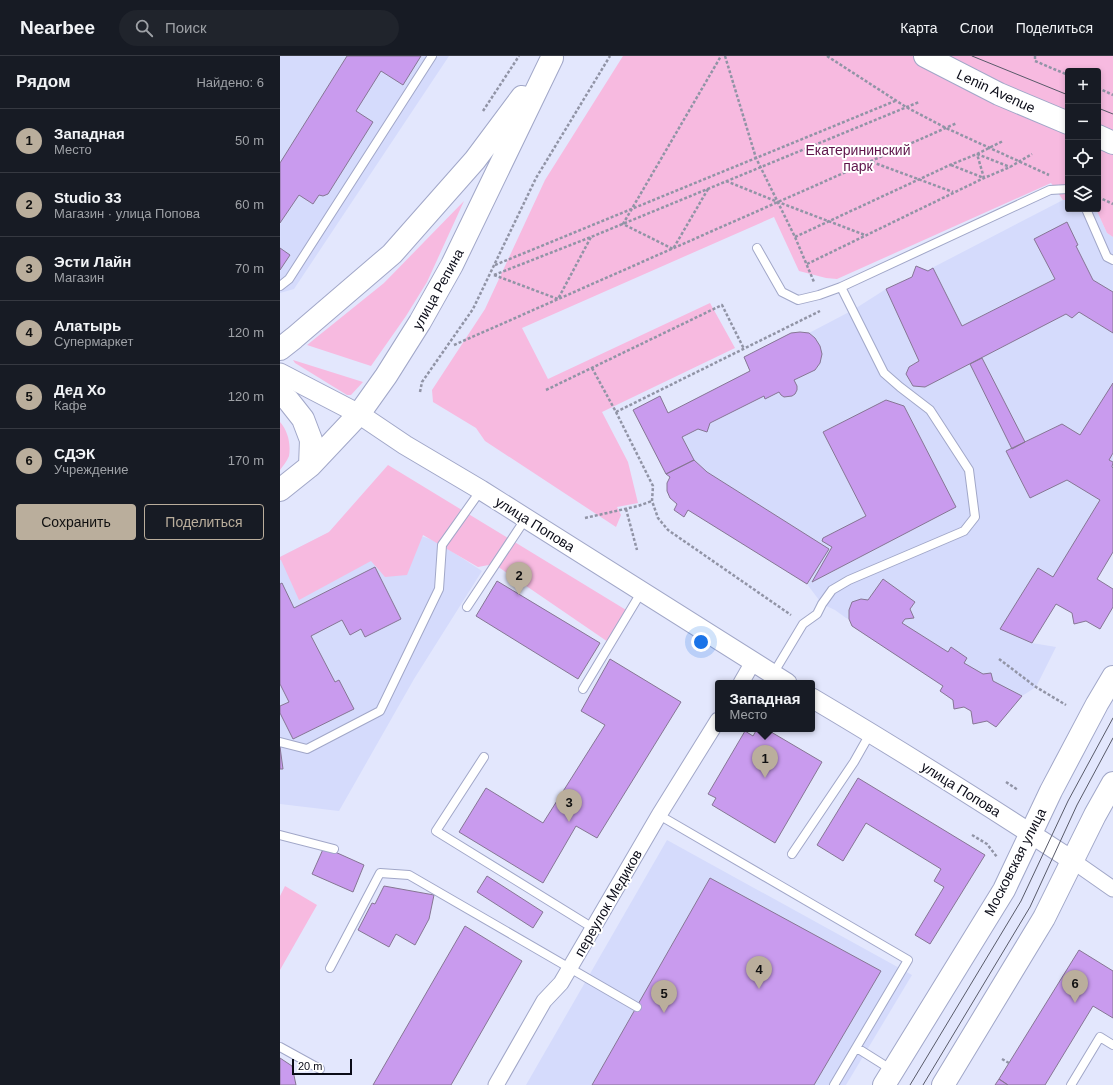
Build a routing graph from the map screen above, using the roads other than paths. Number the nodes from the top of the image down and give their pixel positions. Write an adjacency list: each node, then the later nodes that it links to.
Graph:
1 (432, 56): 11 (lane)
2 (925, 56): 4 (main road, Lenin Avenue)
3 (553, 57): 13 (main road, улица Репина); 16 (main road, улица Репина)
4 (1065, 122)
5 (1101, 137): 6 (main road)
6 (1113, 143)
7 (1065, 189): 12 (lane)
8 (1087, 212): 10 (lane)
9 (757, 248): 12 (lane)
10 (1113, 260)
11 (280, 286)
12 (841, 287): 25 (lane)
13 (280, 349)
14 (280, 373): 16 (street, улица Попова)
15 (280, 394): 17 (main road)
16 (359, 414): 17 (main road, улица Репина); 19 (street, улица Попова)
17 (310, 466): 18 (main road, улица Репина)
18 (280, 490)
19 (481, 490): 20 (street, улица Попова); 31 (lane)
20 (526, 518): 21 (street, улица Попова); 22 (lane)
21 (642, 591): 23 (street, улица Попова); 27 (lane)
22 (467, 607)
23 (753, 662): 25 (street, улица Попова); 26 (street)
24 (1113, 676): 35 (main road, Московская улица)
25 (780, 679)
26 (743, 680)
27 (583, 689)
28 (815, 700): 30 (street, улица Попова)
29 (715, 725): 34 (street, переулок Медиков)
30 (871, 732): 35 (street, улица Попова); 38 (lane)
31 (280, 742)
32 (484, 756): 41 (lane)
33 (1113, 783): 39 (main road)
34 (659, 816): 41 (street, переулок Медиков); 47 (lane)
35 (1031, 833): 39 (street, улица Попова); 49 (main road, Московская улица)
36 (280, 835): 37 (lane)
37 (334, 849)
38 (792, 854)
39 (1073, 861): 40 (street, улица Попова); 52 (main road)
40 (1113, 889)
41 (593, 928): 43 (street, переулок Медиков)
42 (330, 968): 43 (lane)
43 (570, 968): 44 (lane); 50 (street, переулок Медиков)
44 (636, 1007)
45 (1113, 1045): 53 (lane)
46 (280, 1047): 48 (lane)
47 (857, 1048): 49 (lane); 51 (lane)
48 (320, 1069)
49 (889, 1078)
50 (496, 1085)
51 (834, 1085)
52 (943, 1085)
53 (1071, 1085)

